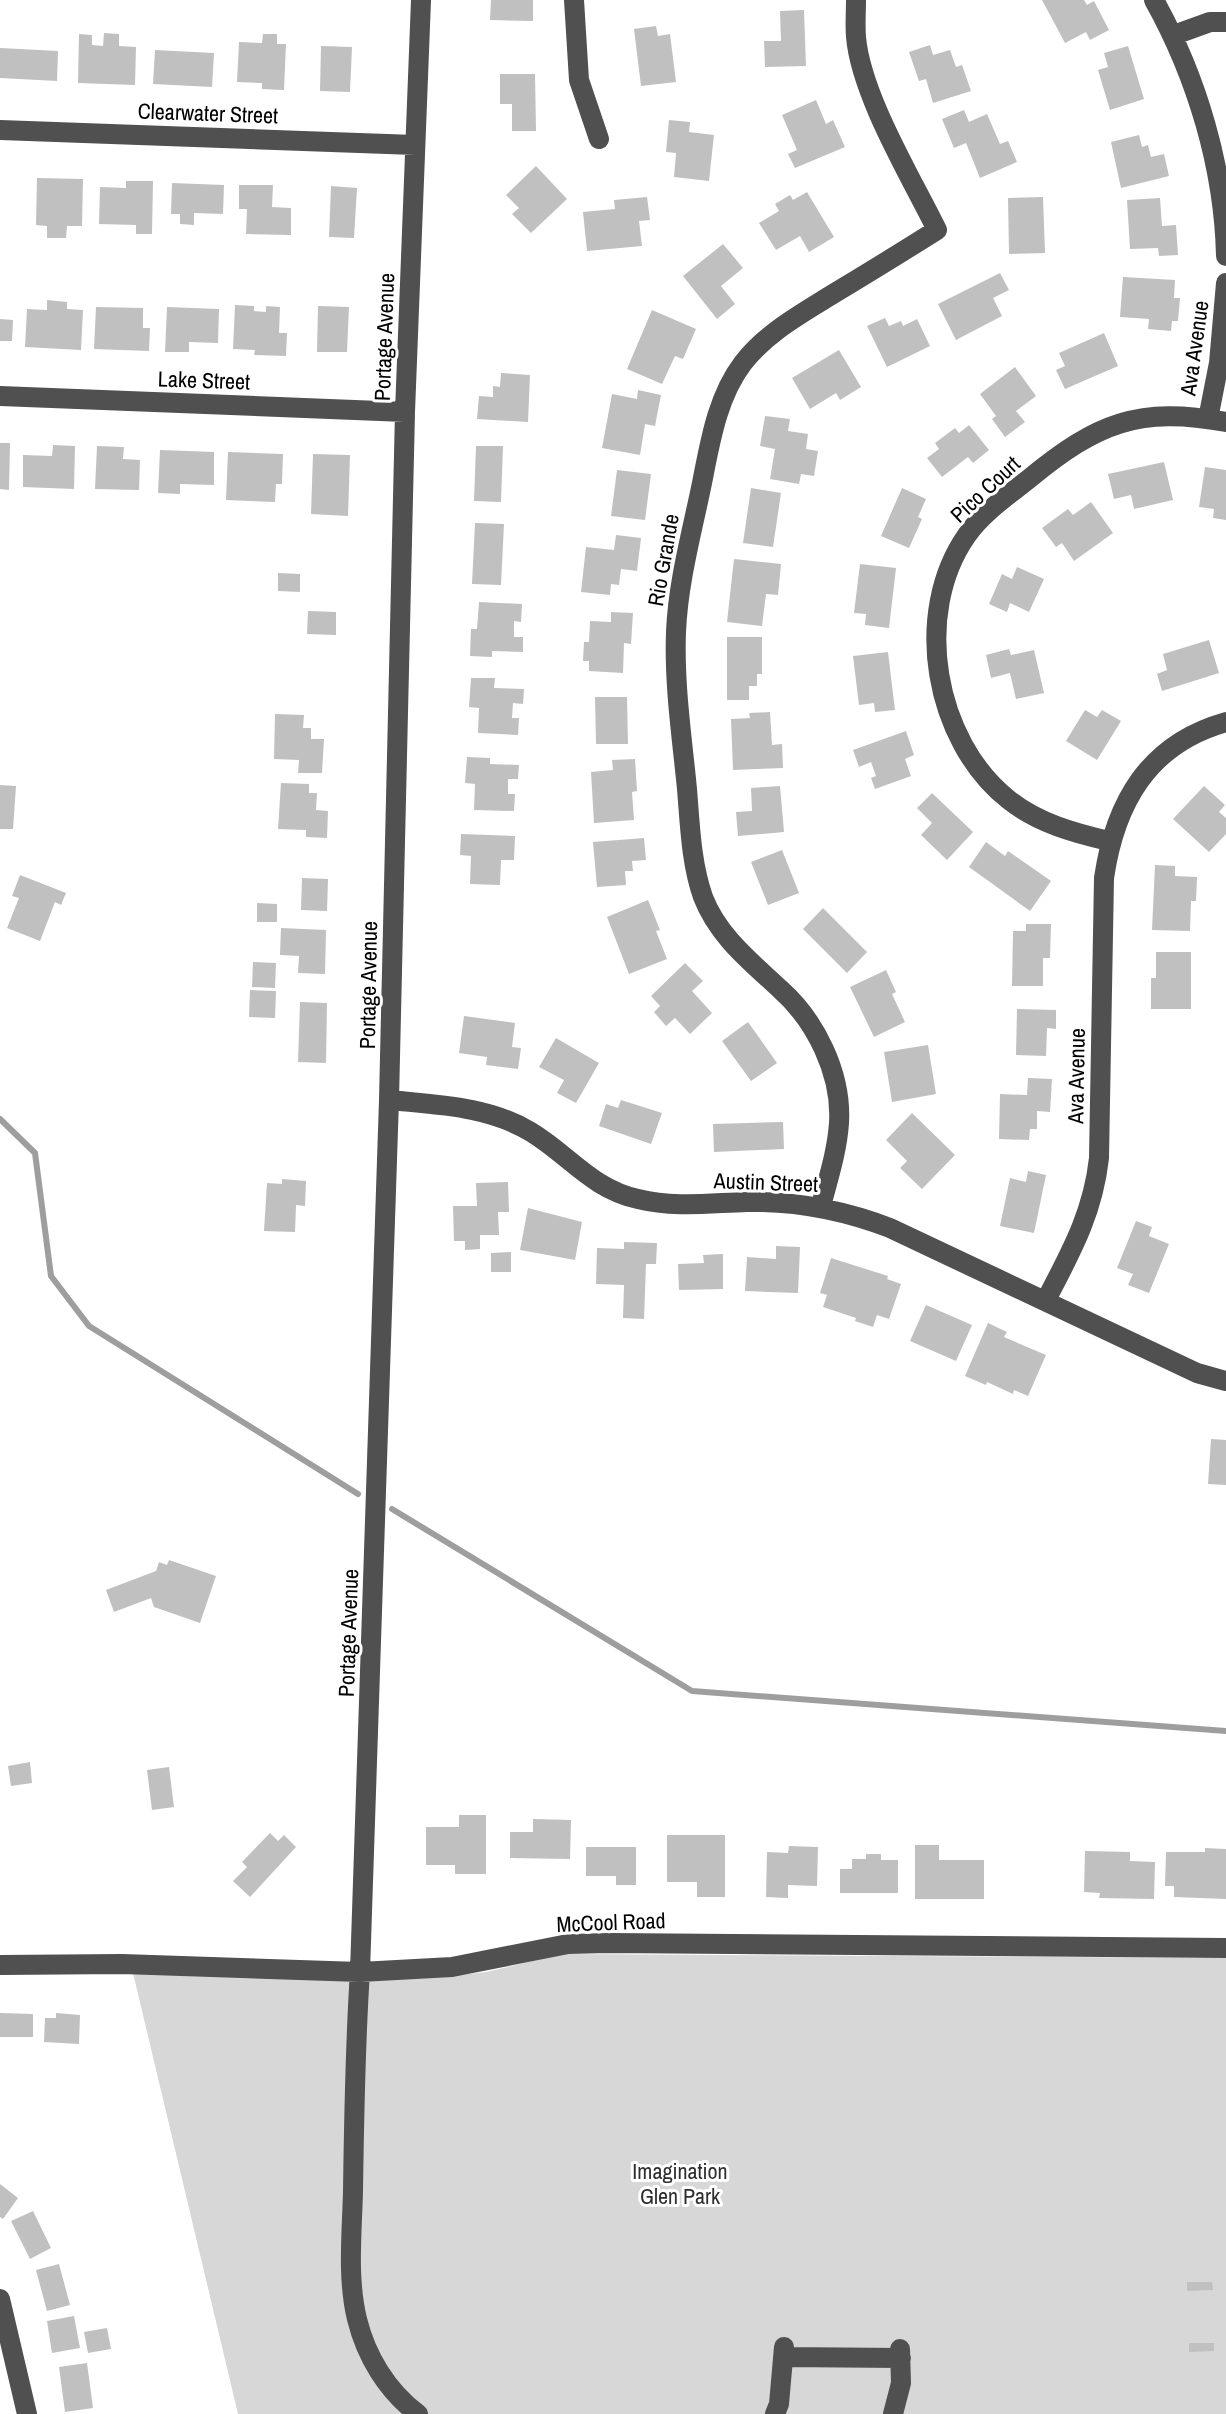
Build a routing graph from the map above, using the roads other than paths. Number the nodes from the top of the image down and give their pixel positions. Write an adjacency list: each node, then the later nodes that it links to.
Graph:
1 (421, 0): 9 (street, Portage Avenue)
2 (574, 0): 8 (street)
3 (856, 0): 18 (street, Rio Grande)
4 (1154, 0): 6 (street)
5 (1226, 22): 6 (street)
6 (1174, 35): 10 (street)
7 (0, 130): 9 (street, Clearwater Street)
8 (599, 139)
9 (415, 145): 13 (street, Portage Avenue)
10 (1226, 256)
11 (1226, 283): 14 (street, Ava Avenue)
12 (0, 396): 13 (street, Lake Street)
13 (405, 412): 17 (street, Portage Avenue)
14 (1217, 420): 16 (street, Pico Court)
15 (1226, 722): 16 (street, Ava Avenue)
16 (1109, 841): 19 (street, Ava Avenue)
17 (389, 1100): 18 (street, Austin Street); 23 (street, Portage Avenue)
18 (821, 1206): 19 (street, Austin Street)
19 (1046, 1300): 20 (street, Austin Street)
20 (1226, 1381)
21 (1226, 1948): 23 (street, McCool Road)
22 (0, 1965): 23 (street, McCool Road)
23 (360, 1972): 26 (street, Portage Avenue)
24 (0, 2299): 25 (street)
25 (27, 2414)
26 (418, 2414)
27 (775, 2414): 28 (street)
28 (893, 2414)

